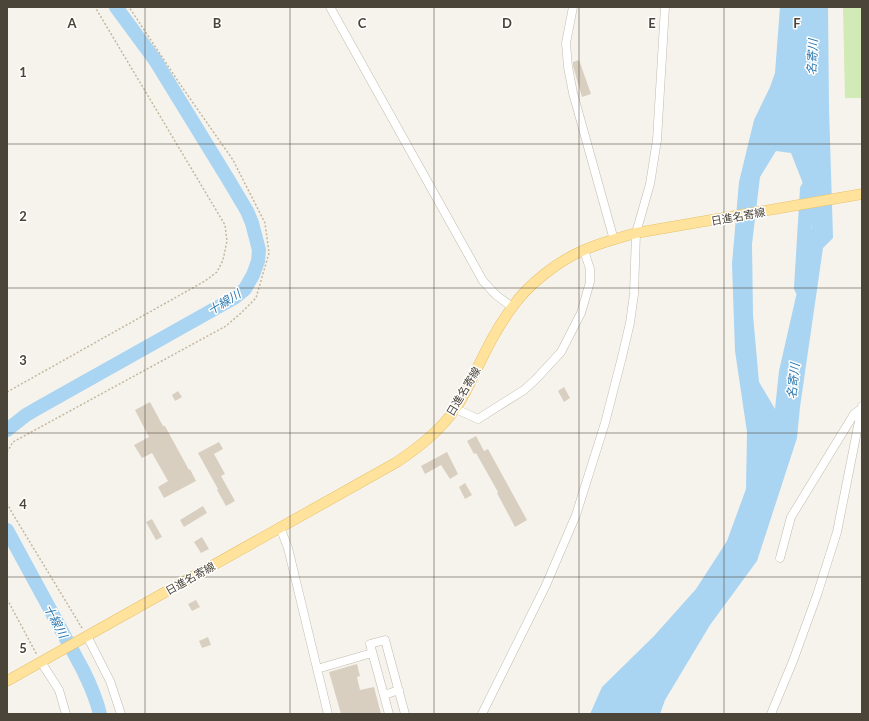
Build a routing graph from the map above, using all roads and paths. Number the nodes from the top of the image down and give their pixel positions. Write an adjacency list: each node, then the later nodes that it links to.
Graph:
1 (95, 7): 11 (path)
2 (129, 7): 14 (path)
3 (330, 7): 10 (street)
4 (573, 7): 8 (street)
5 (665, 7): 7 (street)
6 (862, 194): 7 (main road, 日進名寄線)
7 (636, 233): 8 (main road, 日進名寄線); 31 (street)
8 (614, 240): 9 (main road, 日進名寄線)
9 (584, 250): 10 (main road, 日進名寄線); 13 (street)
10 (512, 307): 13 (main road, 日進名寄線)
11 (7, 392)
12 (862, 408): 17 (street); 32 (street)
13 (456, 409): 16 (main road, 日進名寄線)
14 (7, 452)
15 (7, 503): 19 (path)
16 (280, 528): 19 (main road, 日進名寄線); 22 (street)
17 (780, 558)
18 (7, 599): 21 (path)
19 (83, 638): 21 (main road, 日進名寄線); 27 (street)
20 (372, 653): 22 (street); 24 (street); 25 (street)
21 (45, 660): 23 (main road, 日進名寄線); 26 (street)
22 (317, 668): 28 (street)
23 (7, 681)
24 (399, 690): 25 (street); 30 (street)
25 (384, 694): 29 (street)
26 (66, 714)
27 (121, 714)
28 (328, 714)
29 (389, 714)
30 (406, 714)
31 (482, 714)
32 (771, 714)

